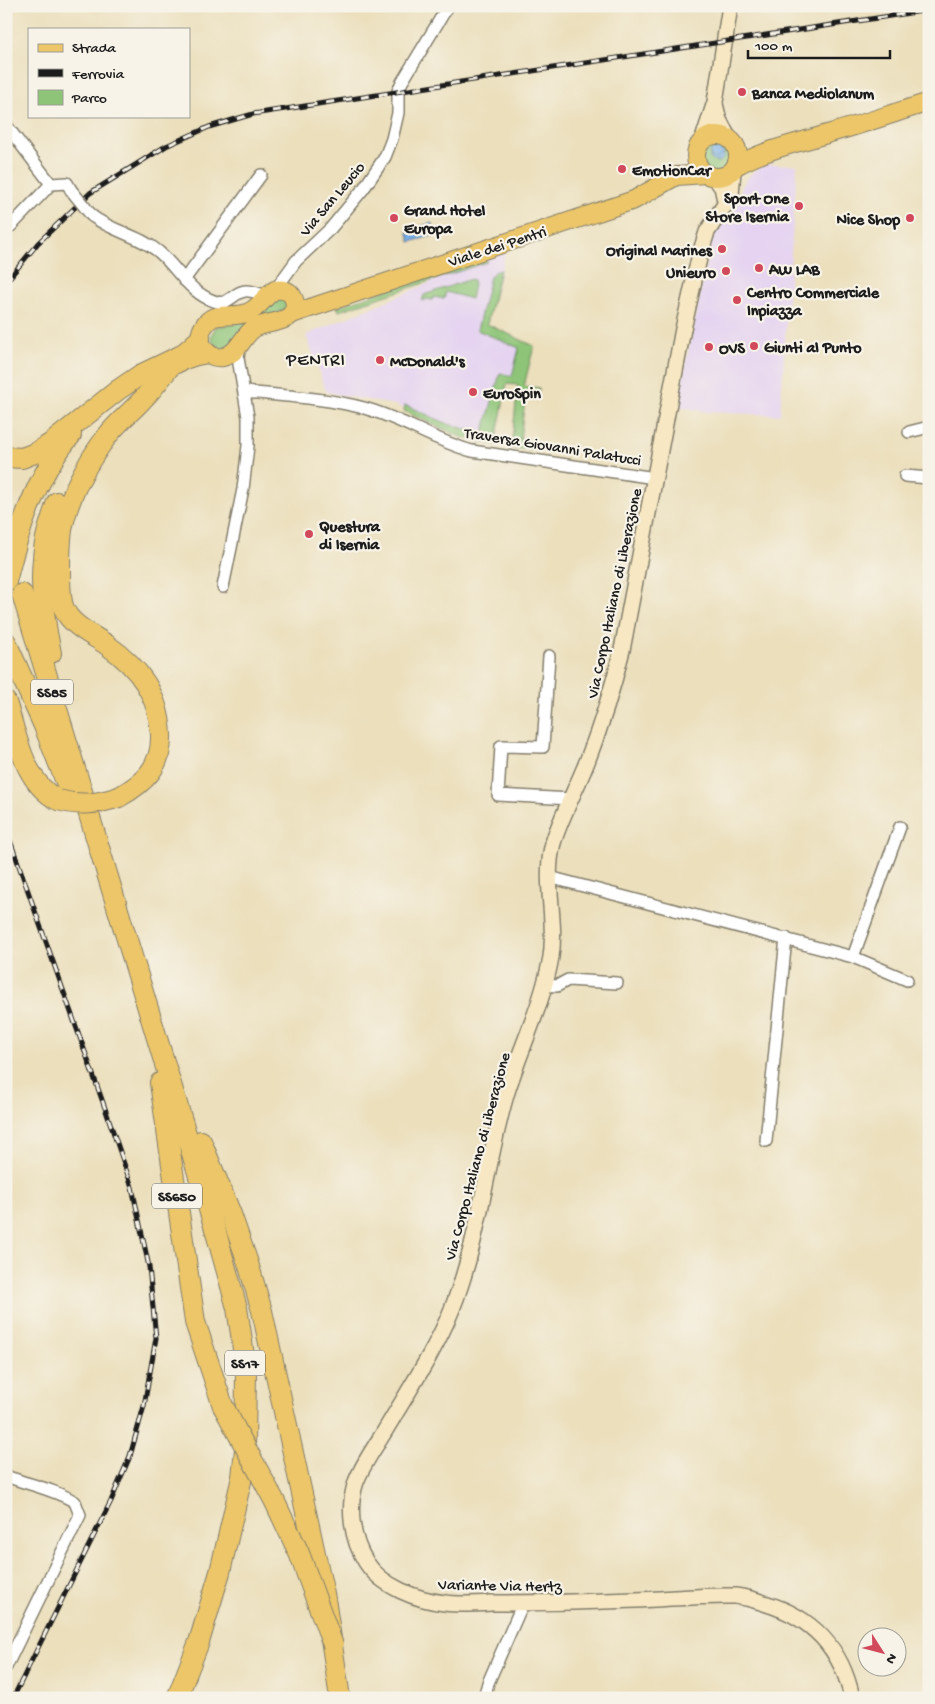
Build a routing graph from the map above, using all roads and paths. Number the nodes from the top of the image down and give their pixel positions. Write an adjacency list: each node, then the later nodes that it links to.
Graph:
1 (448, 6): 18 (street, Via San Leucio)
2 (730, 6): 3 (street)
3 (715, 102): 6 (street); 7 (street)
4 (929, 102): 8 (main road)
5 (6, 125): 13 (street)
6 (730, 139): 7 (main road); 8 (main road); 9 (main road)
7 (701, 142): 11 (main road, Viale dei Pentri); 12 (main road)
8 (773, 150): 9 (main road)
9 (734, 168): 12 (main road); 14 (street, Via Corpo Italiano di Liberazione)
10 (261, 175): 16 (street)
11 (676, 176): 12 (main road, Viale dei Pentri); 18 (main road, Viale dei Pentri)
12 (710, 176): 14 (street)
13 (50, 184): 15 (street); 16 (street, bridge)
14 (726, 206): 30 (street, Via Corpo Italiano di Liberazione)
15 (6, 227)
16 (184, 280): 17 (street)
17 (235, 296): 18 (street); 19 (street)
18 (284, 298): 19 (main road); 20 (main road, Viale dei Pentri)
19 (249, 312): 21 (main road)
20 (240, 344): 21 (main road, Viale dei Pentri); 23 (street)
21 (209, 350): 22 (highway); 23 (street); 25 (highway)
22 (172, 365): 36 (highway, bridge); 37 (highway)
23 (239, 369): 24 (street)
24 (245, 392): 30 (street, Traversa Giovanni Palatucci); 32 (street)
25 (88, 414): 28 (highway); 33 (highway)
26 (929, 427): 27 (street)
27 (908, 432)
28 (6, 457)
29 (905, 476): 31 (street)
30 (655, 478): 38 (street, Via Corpo Italiano di Liberazione)
31 (929, 478)
32 (223, 587)
33 (14, 588): 37 (highway, SS85)
34 (6, 642): 41 (highway)
35 (549, 656): 38 (street)
36 (6, 702)
37 (82, 790): 40 (highway, SS85)
38 (571, 800): 42 (street, Via Corpo Italiano di Liberazione)
39 (900, 827): 44 (street)
40 (93, 828): 41 (highway, SS17)
41 (102, 862): 47 (highway, SS17)
42 (549, 877): 43 (street); 48 (street, Via Corpo Italiano di Liberazione)
43 (786, 938): 44 (street); 50 (street)
44 (853, 957): 45 (street)
45 (907, 980)
46 (617, 983): 48 (street)
47 (141, 984): 49 (highway, SS17); 54 (highway, SS650, bridge)
48 (545, 985): 51 (street, Via Corpo Italiano di Liberazione)
49 (155, 1030): 54 (highway, SS650, bridge); 56 (highway, SS17)
50 (766, 1141)
51 (454, 1305): 53 (street, Variante Via Hertz)
52 (6, 1476): 55 (street)
53 (520, 1610): 58 (street); 59 (street, Variante Via Hertz)
54 (332, 1645): 57 (highway, SS650)
55 (6, 1667)
56 (177, 1698)
57 (340, 1698)
58 (484, 1698)
59 (852, 1698)

